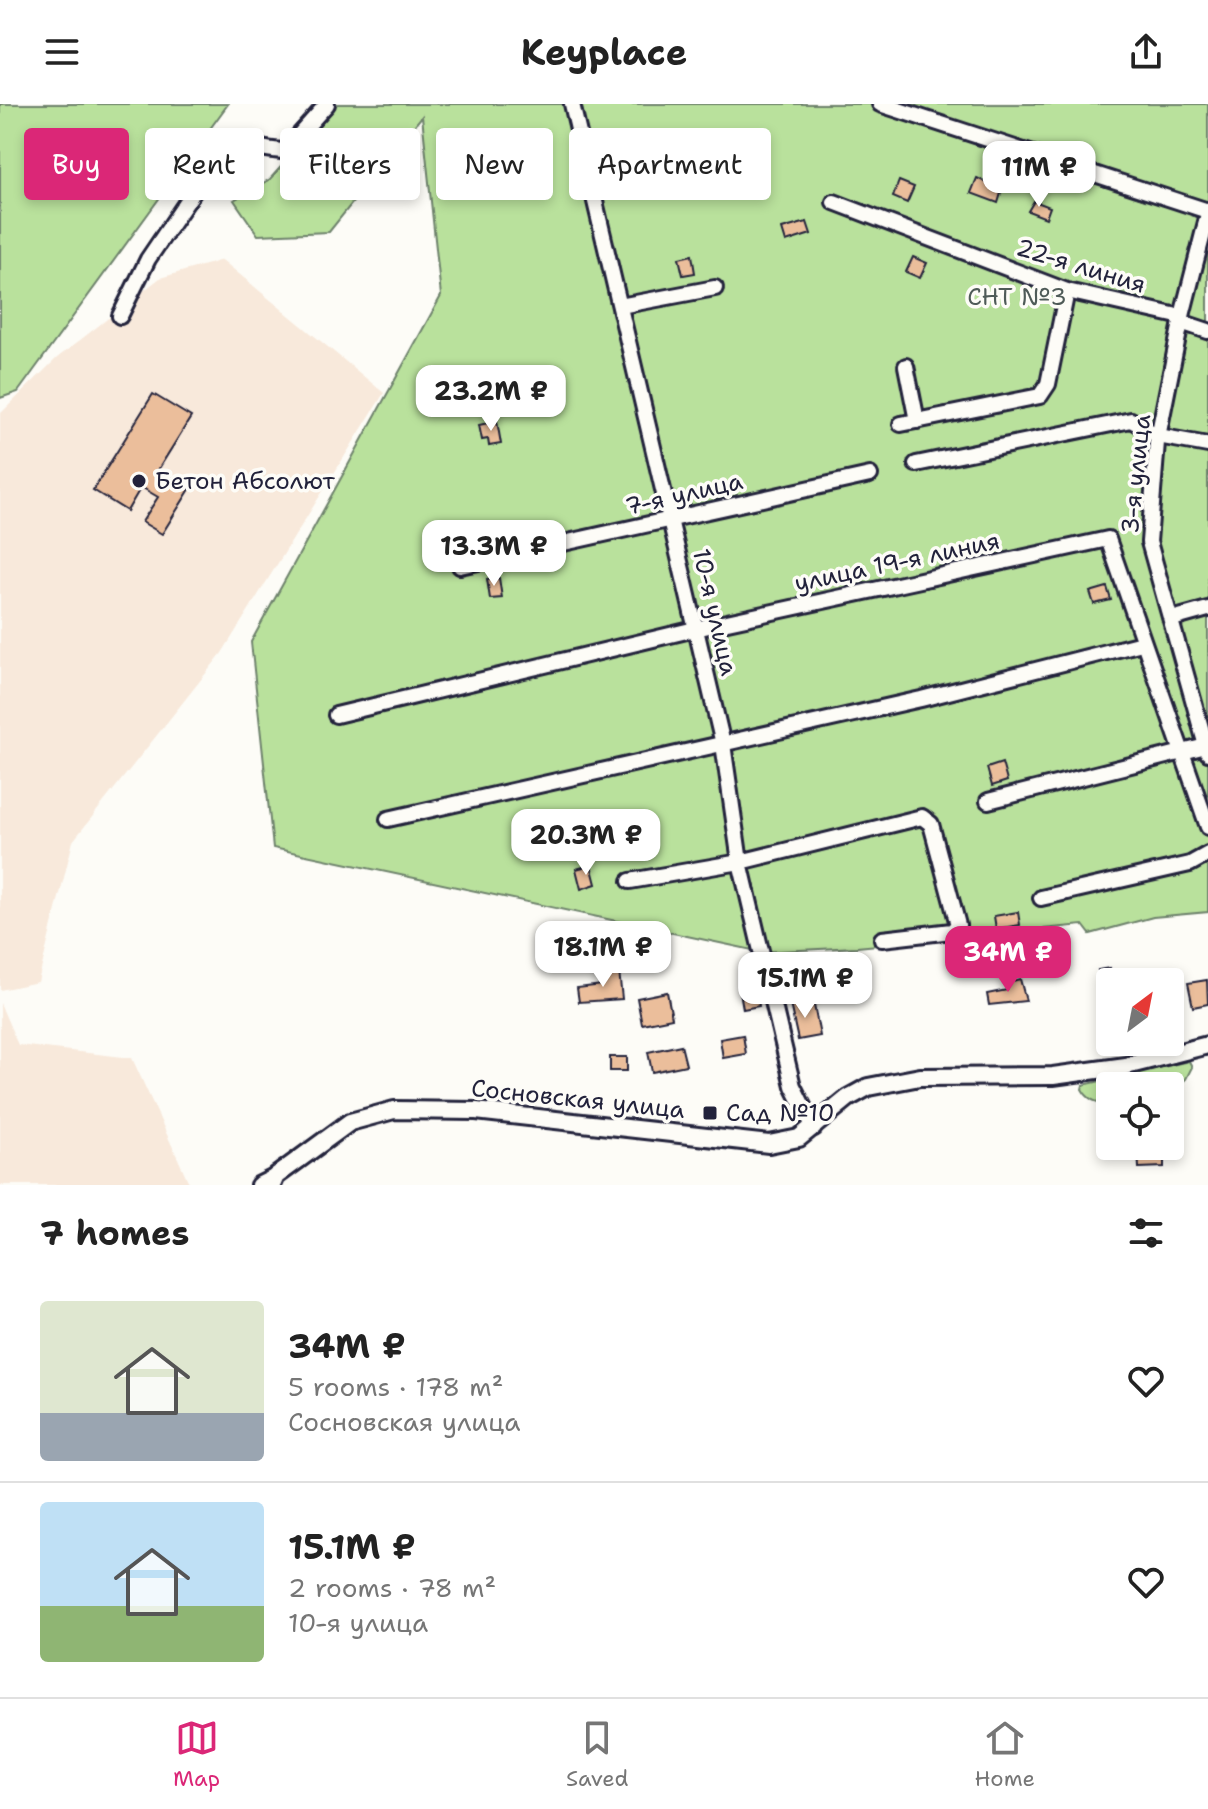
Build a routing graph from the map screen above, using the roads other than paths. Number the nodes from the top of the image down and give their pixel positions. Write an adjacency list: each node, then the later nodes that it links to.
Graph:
1 (327, 104): 9 (street)
2 (572, 104): 8 (street, 10-я улица)
3 (880, 104): 5 (street)
4 (834, 202): 7 (street, 22-я линия)
5 (1208, 216): 10 (street, 3-я улица)
6 (715, 288): 8 (street)
7 (1067, 291): 10 (street, 22-я линия); 13 (street)
8 (620, 306): 19 (street, 10-я улица)
9 (120, 316)
10 (1181, 320): 11 (street, 22-я линия); 15 (street, 3-я улица)
11 (1208, 331)
12 (906, 366): 13 (street)
13 (917, 421): 14 (street)
14 (901, 424)
15 (1158, 436): 16 (street); 17 (street); 22 (street, 3-я улица)
16 (1208, 445)
17 (916, 464)
18 (870, 475): 19 (street, 7-я улица)
19 (671, 519): 20 (street, 7-я улица); 23 (street, 10-я улица)
20 (460, 566)
21 (1208, 609): 22 (street)
22 (1172, 619): 26 (street, 3-я улица)
23 (695, 629): 24 (street, улица 19-я линия); 25 (street, улица 19-я линия); 27 (street, 10-я улица)
24 (1142, 643): 27 (street); 28 (street)
25 (336, 715)
26 (1206, 742): 28 (street)
27 (723, 744): 30 (street); 33 (street, 10-я улица)
28 (1182, 753): 29 (street); 31 (street)
29 (988, 801)
30 (388, 819)
31 (1208, 827)
32 (1208, 854): 35 (street)
33 (740, 862): 34 (street); 36 (street); 38 (street, 10-я улица)
34 (630, 881)
35 (1041, 898)
36 (882, 939)
37 (1208, 1045): 38 (street, Сосновская улица)
38 (814, 1128): 39 (street, Сосновская улица)
39 (274, 1180): 40 (street)
40 (258, 1185)

